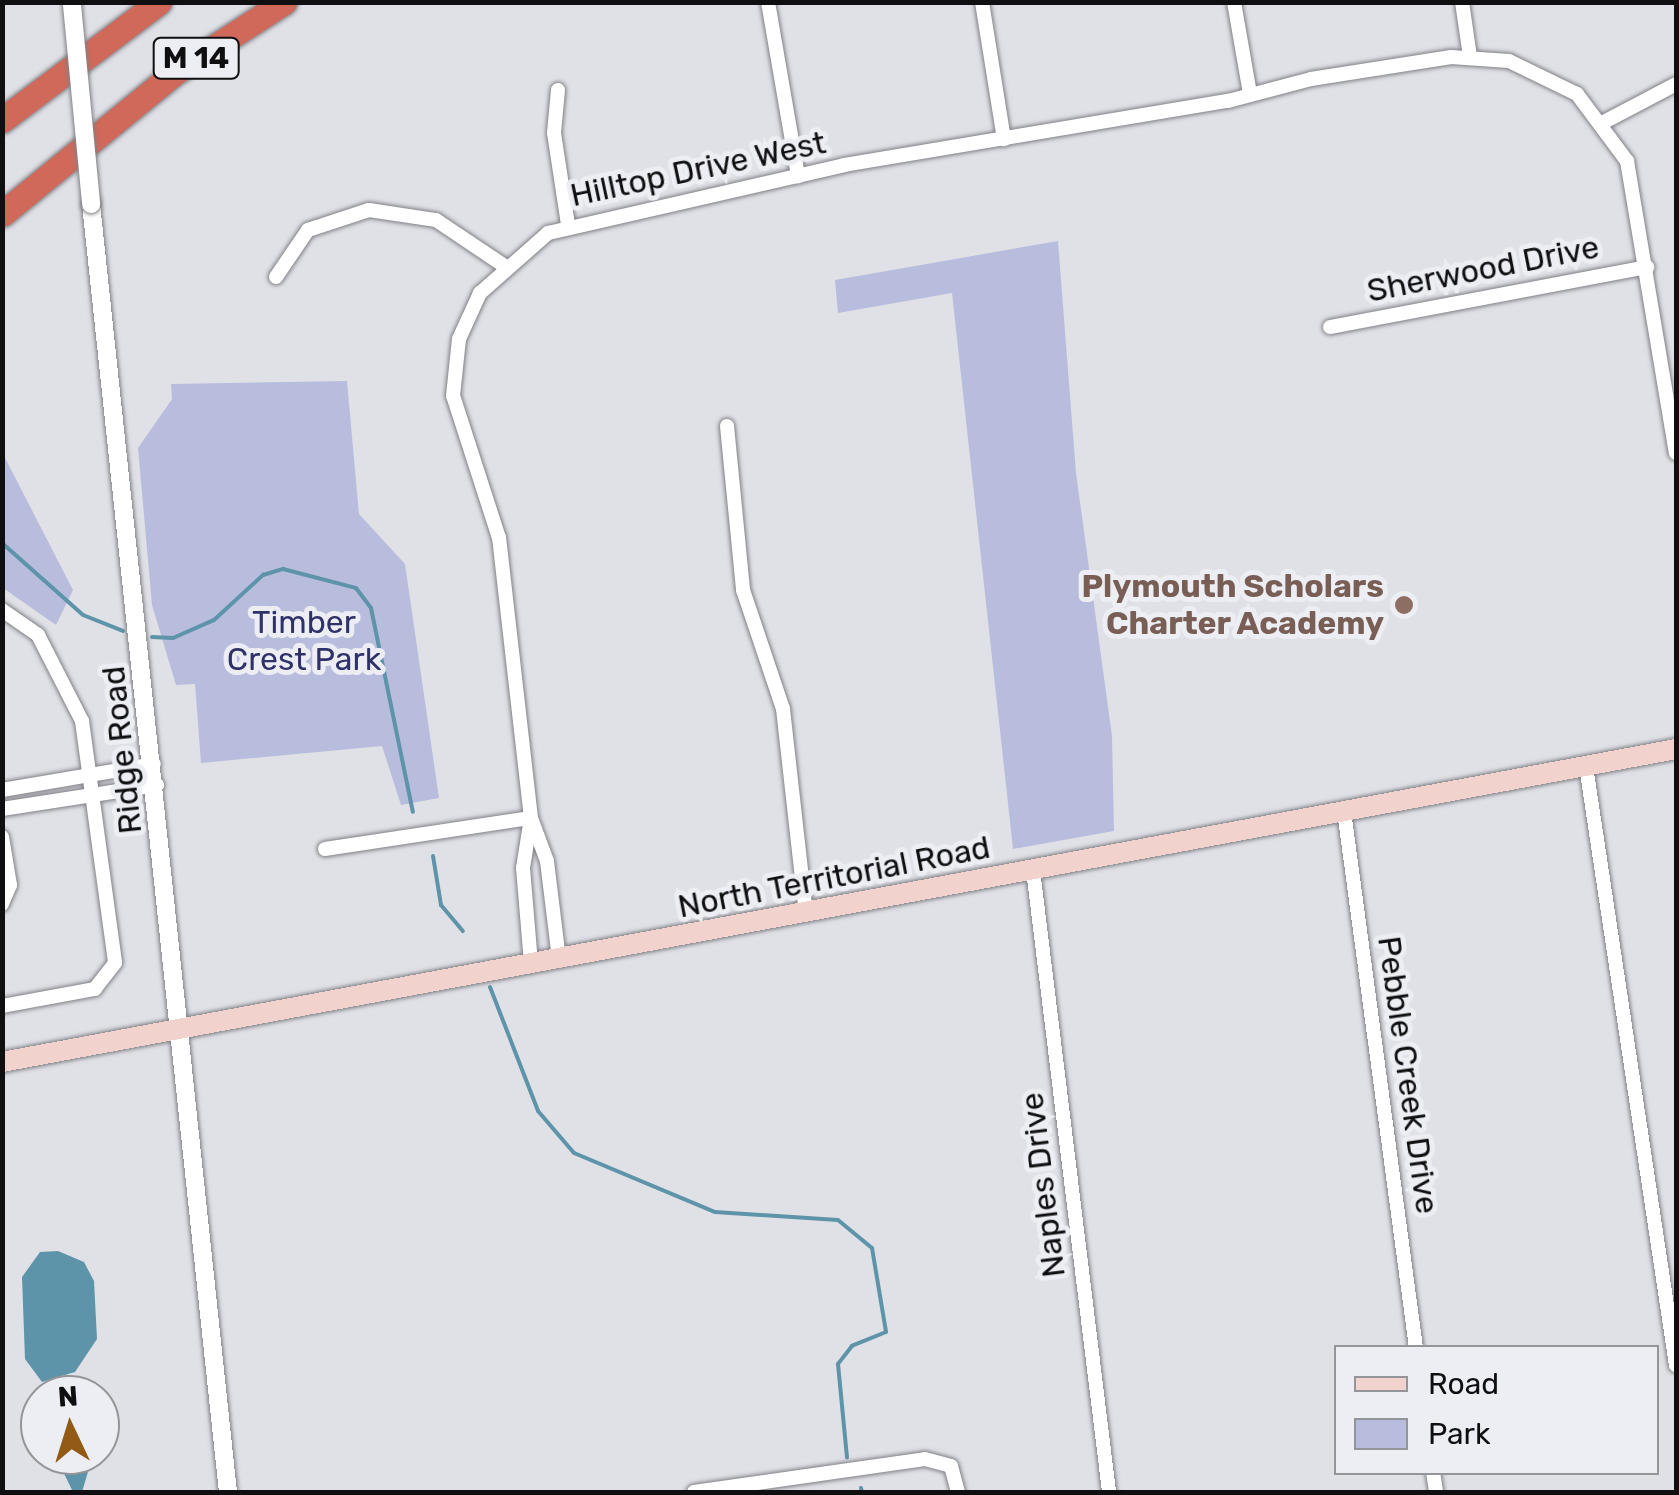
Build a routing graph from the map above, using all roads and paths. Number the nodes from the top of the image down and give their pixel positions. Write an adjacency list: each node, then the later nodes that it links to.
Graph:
1 (159, 2): 12 (highway, M 14)
2 (284, 2): 16 (highway, M 14)
3 (768, 2): 15 (street)
4 (982, 2): 14 (street)
5 (1234, 2): 11 (street)
6 (1462, 2): 8 (street)
7 (71, 4): 26 (street, Ridge Road, bridge)
8 (1470, 57): 11 (street, Hilltop Drive West); 13 (street)
9 (1676, 84): 13 (street)
10 (558, 90): 17 (street)
11 (1250, 94): 14 (street, Hilltop Drive West)
12 (2, 120)
13 (1604, 122): 19 (street)
14 (1004, 139): 15 (street, Hilltop Drive West)
15 (798, 176): 17 (street, Hilltop Drive West)
16 (2, 214)
17 (568, 224): 18 (street, Hilltop Drive West)
18 (503, 266): 20 (street); 34 (street, Hilltop Drive West)
19 (1647, 267): 21 (street, Sherwood Drive); 23 (street)
20 (276, 276)
21 (1330, 326)
22 (727, 426): 39 (street)
23 (1676, 454)
24 (2, 610): 28 (street)
25 (1676, 749): 27 (main road, North Territorial Road)
26 (154, 764): 28 (street); 29 (street, Ridge Road)
27 (1586, 766): 33 (main road, North Territorial Road); 46 (street)
28 (92, 773): 30 (street); 31 (street)
29 (156, 785): 31 (street); 43 (street, Ridge Road)
30 (2, 790)
31 (94, 791): 32 (street); 42 (street)
32 (2, 809)
33 (1344, 810): 37 (main road, North Territorial Road); 45 (street, Pebble Creek Drive)
34 (531, 818): 36 (street); 40 (street, Hilltop Drive West); 41 (street, Hilltop Drive West)
35 (2, 837): 38 (street)
36 (325, 849)
37 (1033, 870): 39 (main road, North Territorial Road); 50 (street, Naples Drive)
38 (2, 904)
39 (806, 913): 40 (main road, North Territorial Road)
40 (558, 959): 41 (main road, North Territorial Road)
41 (531, 964): 43 (main road, North Territorial Road)
42 (2, 1006)
43 (182, 1029): 44 (main road, North Territorial Road); 47 (street, Ridge Road)
44 (2, 1062)
45 (1416, 1345)
46 (1676, 1365)
47 (228, 1492)
48 (694, 1492): 49 (street)
49 (958, 1492)
50 (1110, 1492)

